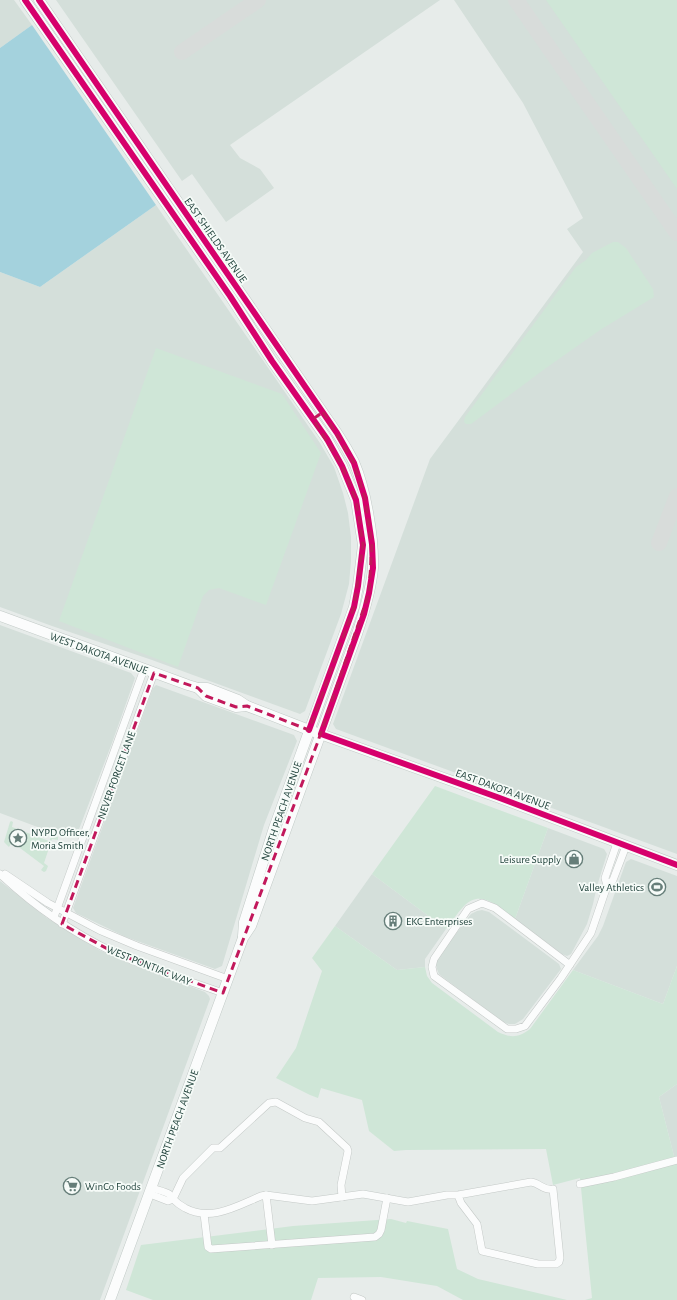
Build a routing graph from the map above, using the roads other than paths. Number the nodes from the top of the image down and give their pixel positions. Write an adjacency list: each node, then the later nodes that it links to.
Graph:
1 (26, 0): 4 (main road, EAST SHIELDS AVENUE)
2 (39, 0): 3 (main road, EAST SHIELDS AVENUE)
3 (322, 412): 4 (main road); 5 (main road, EAST SHIELDS AVENUE)
4 (313, 419): 5 (main road, EAST SHIELDS AVENUE)
5 (361, 499): 8 (main road, NORTH PEACH AVENUE); 9 (main road, NORTH PEACH AVENUE)
6 (0, 616): 7 (main road, WEST DAKOTA AVENUE)
7 (149, 671): 8 (main road, WEST DAKOTA AVENUE); 13 (street, NEVER FORGET LANE); 14 (street, NEVER FORGET LANE)
8 (309, 730): 9 (main road, WEST DAKOTA AVENUE); 17 (main road, NORTH PEACH AVENUE)
9 (321, 734): 10 (main road, EAST DAKOTA AVENUE); 17 (main road, NORTH PEACH AVENUE)
10 (622, 845): 11 (main road, EAST DAKOTA AVENUE); 18 (street)
11 (677, 866)
12 (0, 873): 13 (street, WEST PONTIAC WAY); 15 (street, WEST PONTIAC WAY)
13 (57, 908): 14 (street, WEST PONTIAC WAY); 15 (street, NEVER FORGET LANE)
14 (66, 913): 16 (street, NEVER FORGET LANE); 19 (street, WEST PONTIAC WAY)
15 (54, 918): 16 (street, WEST PONTIAC WAY)
16 (62, 924): 20 (street, WEST PONTIAC WAY)
17 (243, 938): 19 (main road, NORTH PEACH AVENUE)
18 (570, 965): 18 (street)
19 (228, 979): 20 (main road, NORTH PEACH AVENUE)
20 (223, 993): 23 (main road, NORTH PEACH AVENUE)
21 (677, 1160): 22 (street)
22 (580, 1184)
23 (151, 1191): 28 (street); 32 (main road, NORTH PEACH AVENUE)
24 (266, 1195): 26 (street); 29 (street); 30 (street)
25 (458, 1195): 25 (street); 27 (street)
26 (342, 1197): 27 (street); 28 (street)
27 (388, 1198): 30 (street)
28 (173, 1199): 29 (street)
29 (204, 1214): 30 (street)
30 (272, 1245)
31 (354, 1297): 33 (street)
32 (110, 1300)
33 (362, 1300)

